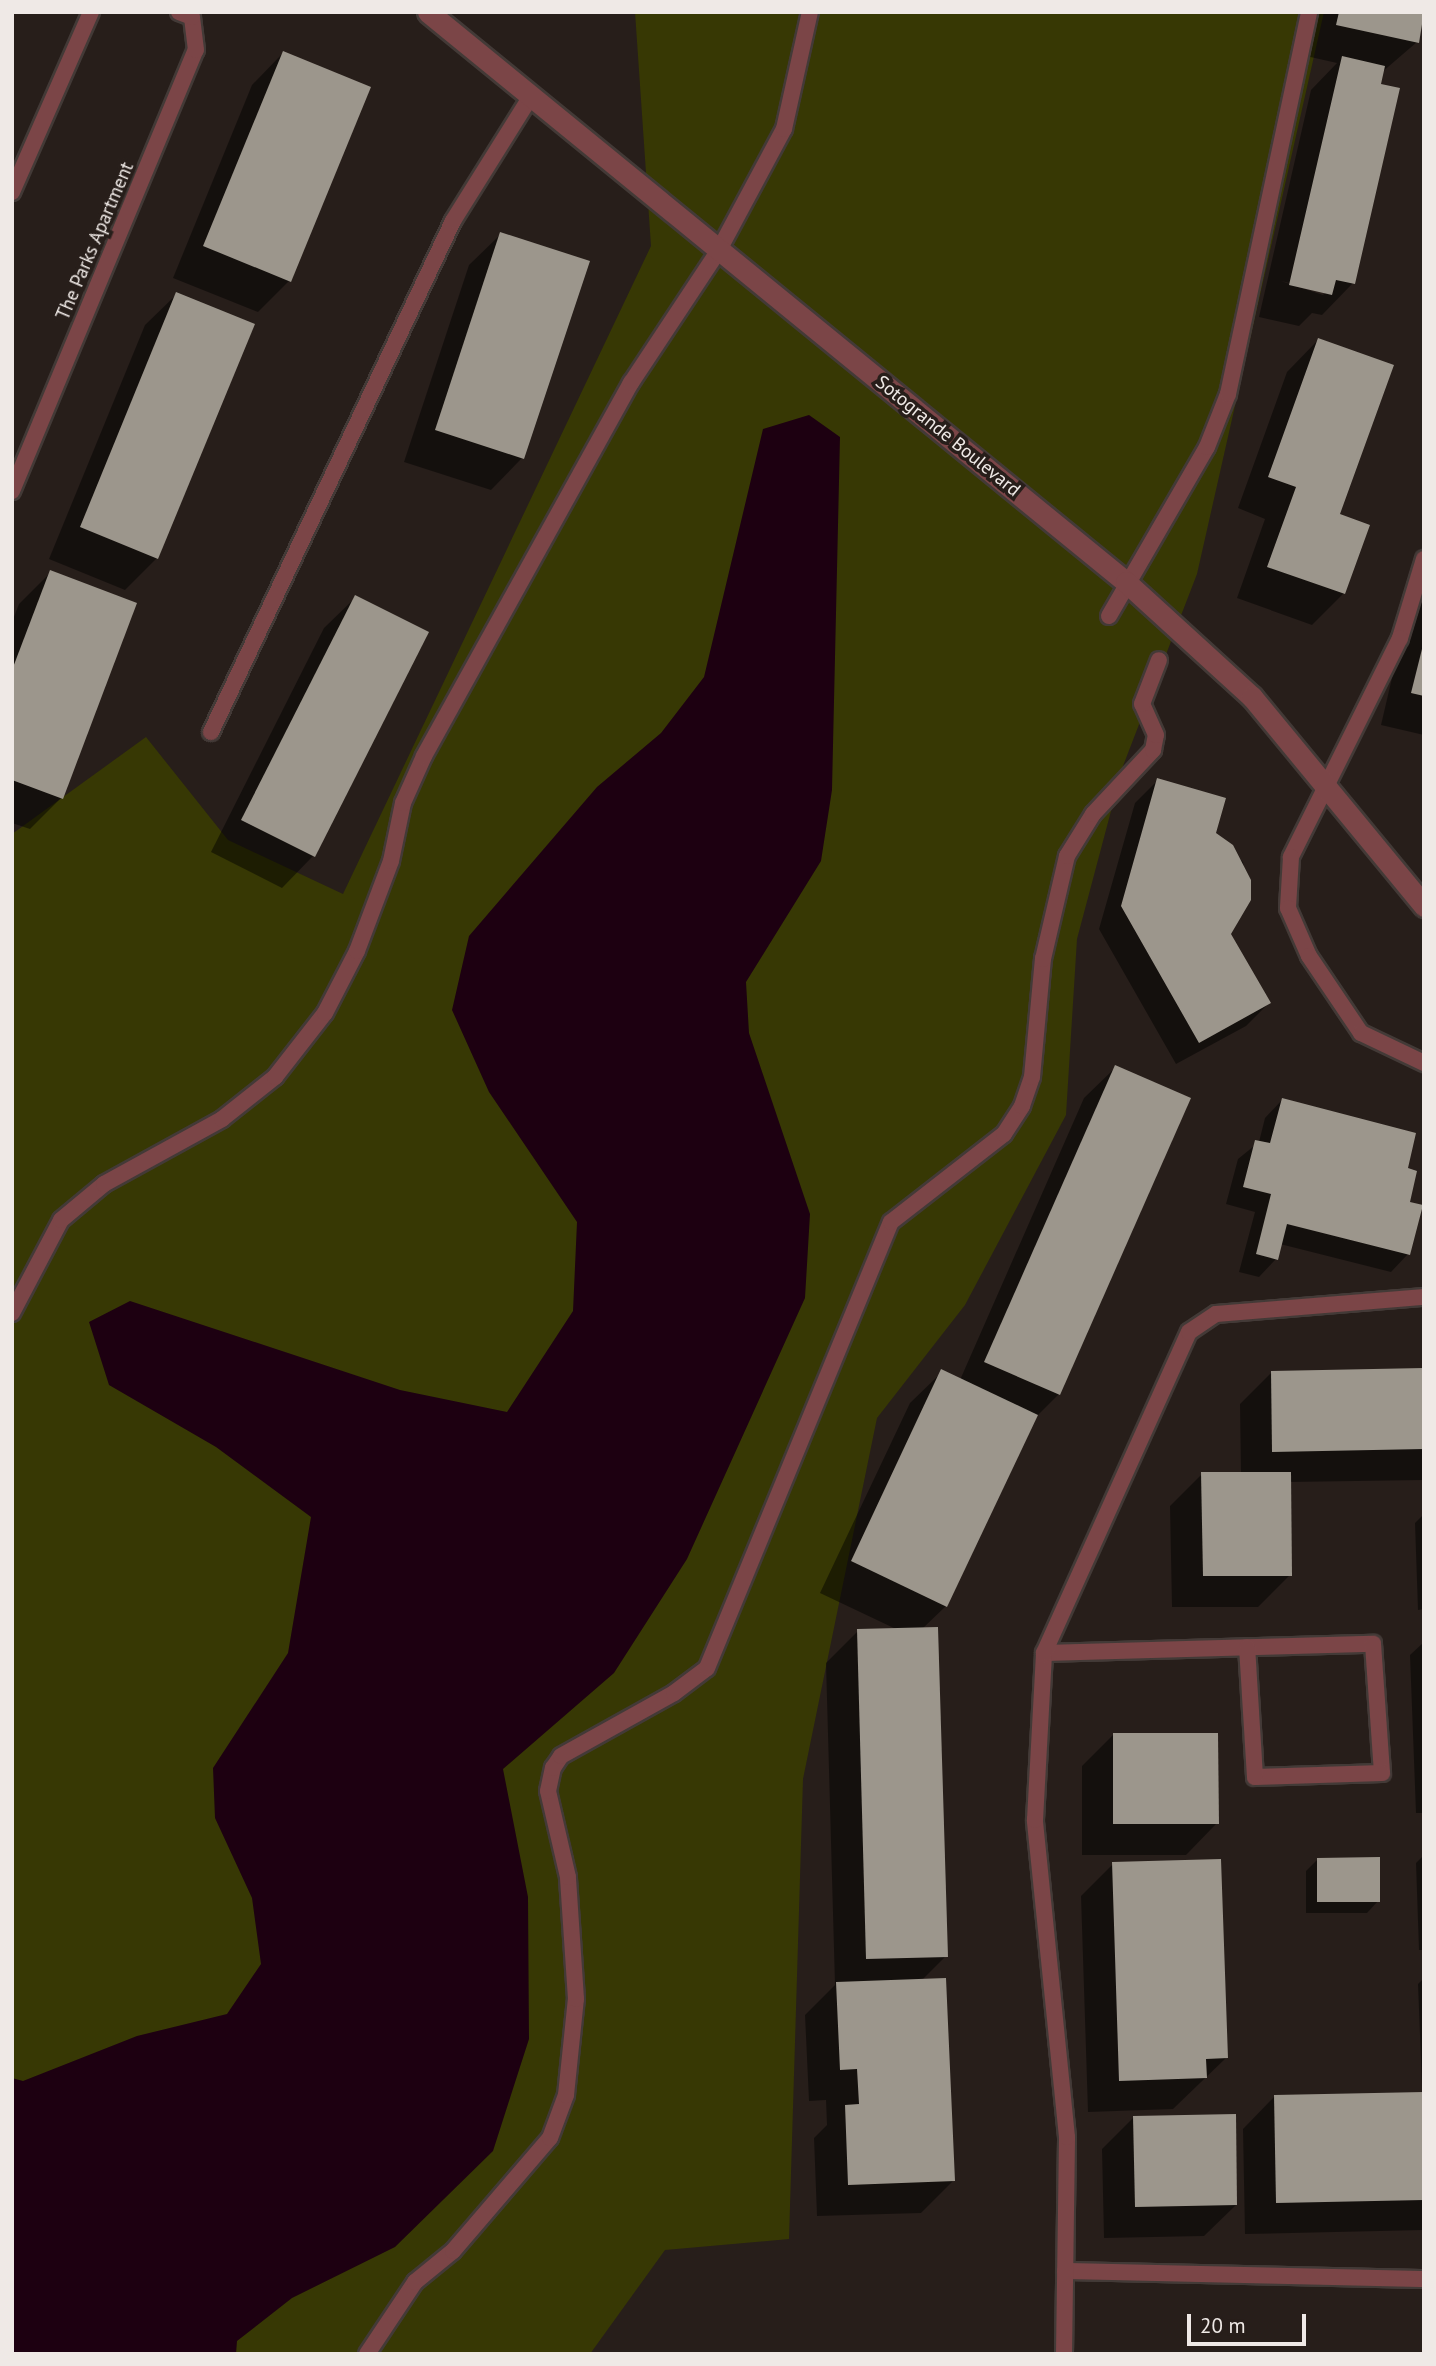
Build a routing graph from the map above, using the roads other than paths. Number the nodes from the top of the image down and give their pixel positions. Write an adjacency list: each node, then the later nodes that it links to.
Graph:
1 (91, 12): 7 (lane)
2 (179, 12): 9 (lane, The Parks Apartment)
3 (428, 12): 6 (street, Sotogrande Boulevard)
4 (810, 12): 8 (lane)
5 (1310, 12): 11 (lane)
6 (531, 96): 8 (street, Sotogrande Boulevard); 14 (lane)
7 (12, 192)
8 (719, 250): 11 (street, Sotogrande Boulevard); 19 (lane)
9 (12, 492)
10 (1424, 559): 15 (lane)
11 (1126, 582): 12 (lane); 15 (street, Sotogrande Boulevard)
12 (1110, 616)
13 (1159, 660): 24 (lane)
14 (211, 732)
15 (1330, 785): 16 (street, Sotogrande Boulevard); 17 (lane)
16 (1424, 906)
17 (1424, 1063)
18 (1424, 1297): 21 (lane)
19 (12, 1313)
20 (1247, 1647): 20 (lane); 21 (lane)
21 (1044, 1653): 22 (lane)
22 (1065, 2271): 23 (lane); 25 (lane)
23 (1424, 2279)
24 (367, 2354)
25 (1064, 2354)

